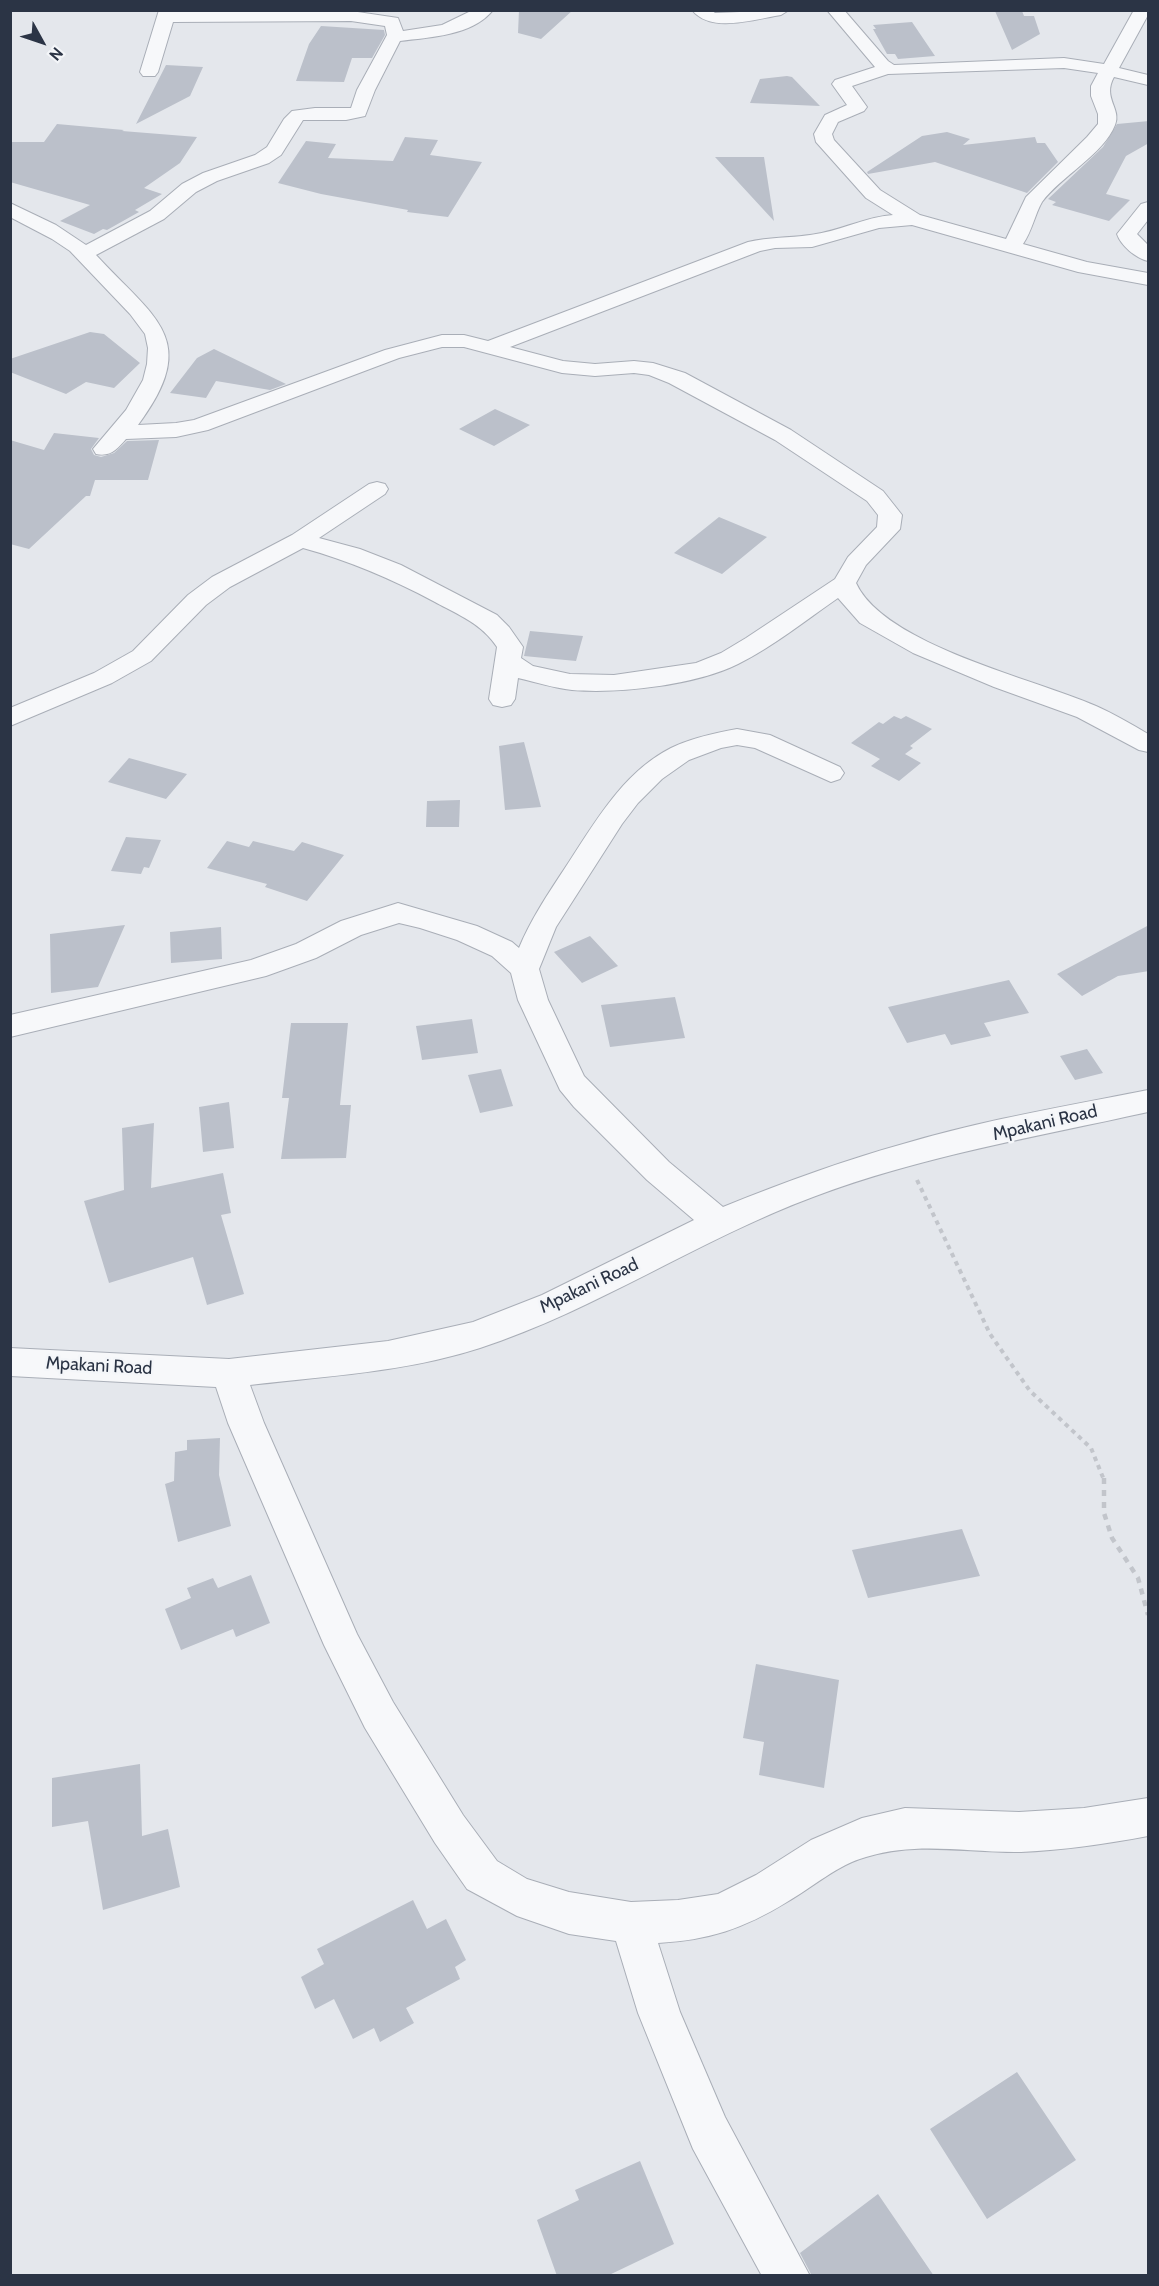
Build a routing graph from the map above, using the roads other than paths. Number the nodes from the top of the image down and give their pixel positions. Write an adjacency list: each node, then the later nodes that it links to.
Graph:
1 (485, 10): 7 (street)
2 (700, 10): 3 (street)
3 (781, 10)
4 (835, 10): 8 (street)
5 (1143, 10): 9 (street)
6 (166, 14): 7 (street); 10 (street)
7 (396, 36): 16 (street)
8 (887, 69): 9 (street); 14 (street)
9 (1108, 71): 11 (street); 15 (street)
10 (149, 72)
11 (1149, 80)
12 (1149, 208): 17 (street)
13 (10, 209): 16 (street)
14 (913, 219): 15 (street); 19 (street)
15 (1011, 247): 18 (street)
16 (84, 254): 20 (street)
17 (1149, 255)
18 (1149, 279)
19 (491, 347): 20 (street); 24 (street)
20 (123, 432): 21 (street)
21 (104, 450)
22 (377, 489): 23 (street)
23 (300, 540): 25 (street); 27 (street)
24 (844, 583): 25 (street); 28 (street)
25 (509, 661): 26 (street)
26 (501, 699)
27 (10, 718)
28 (1149, 744)
29 (831, 773): 30 (street)
30 (524, 969): 31 (street); 33 (street)
31 (10, 1026)
32 (1149, 1101): 33 (street, Mpakani Road)
33 (719, 1222): 35 (street, Mpakani Road)
34 (10, 1362): 35 (street, Mpakani Road)
35 (229, 1373): 37 (street)
36 (1149, 1817): 37 (street)
37 (631, 1923): 38 (street)
38 (787, 2276)

